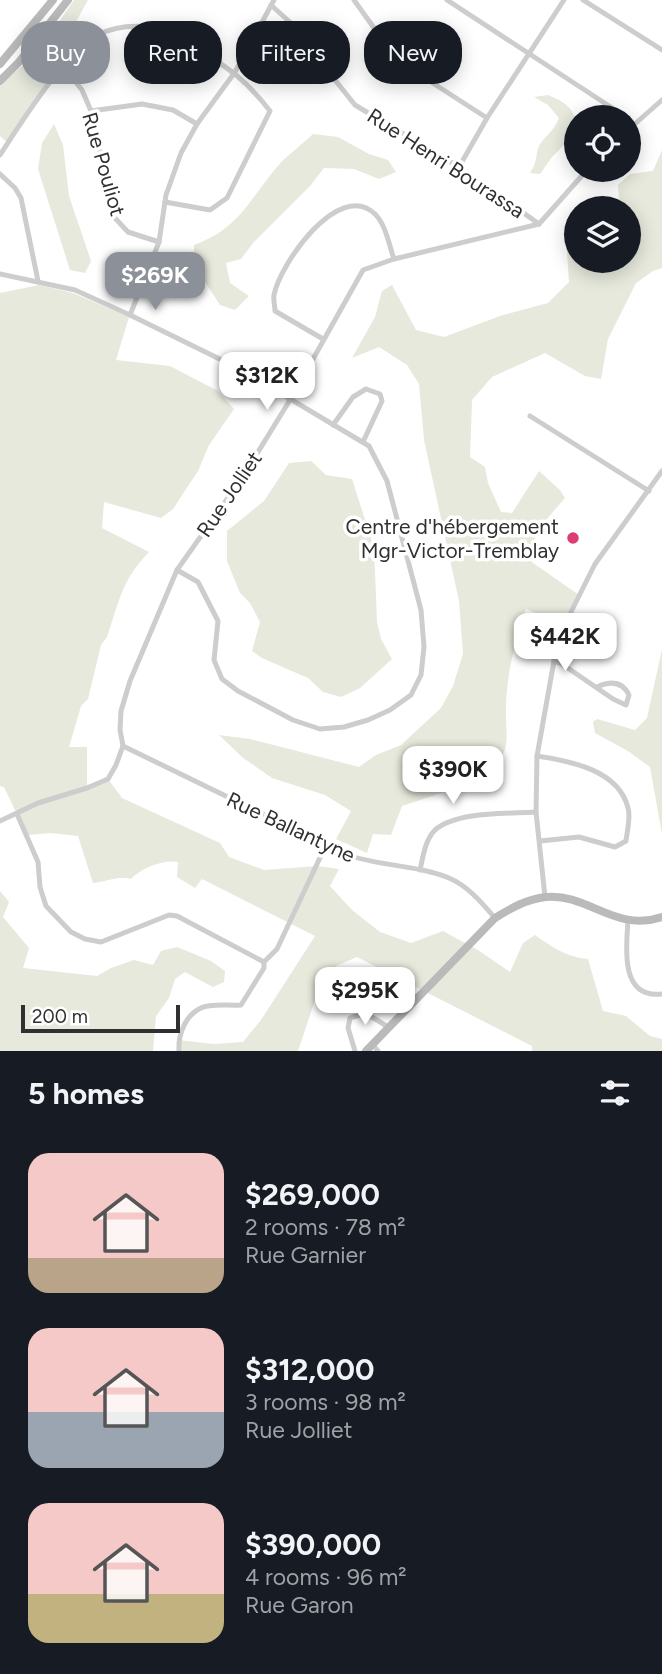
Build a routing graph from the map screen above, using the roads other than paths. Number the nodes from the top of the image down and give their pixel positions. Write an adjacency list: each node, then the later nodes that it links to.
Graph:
1 (53, 0): 11 (street)
2 (68, 0): 13 (street)
3 (354, 0): 19 (street)
4 (447, 0): 10 (street)
5 (564, 0): 10 (street)
6 (583, 0): 9 (street)
7 (273, 3): 12 (street); 23 (street, Rue Henri Bourassa)
8 (110, 31): 12 (street)
9 (662, 50)
10 (530, 54): 17 (street); 19 (street)
11 (0, 64)
12 (235, 72): 21 (street); 26 (street)
13 (0, 80)
14 (50, 84): 22 (street)
15 (77, 84): 18 (street, Rue Pouliot)
16 (662, 100): 20 (street)
17 (607, 105)
18 (91, 111): 21 (street); 28 (street, Rue Pouliot)
19 (487, 118): 23 (street)
20 (641, 119)
21 (197, 124): 26 (street)
22 (0, 155)
23 (459, 167): 27 (street, Rue Henri Bourassa)
24 (0, 174): 31 (street)
25 (577, 182): 27 (street)
26 (165, 202): 28 (street)
27 (540, 224): 29 (street, Rue Jolliet)
28 (159, 242): 32 (street)
29 (394, 259): 33 (street, Rue Jolliet); 33 (street)
30 (0, 274): 31 (street)
31 (38, 281): 32 (street)
32 (130, 315): 34 (street)
33 (323, 339): 34 (street, Rue Jolliet)
34 (290, 400): 36 (street); 40 (street, Rue Jolliet)
35 (530, 416): 39 (street)
36 (333, 425): 37 (street); 37 (street)
37 (363, 442): 40 (street)
38 (662, 471): 39 (street)
39 (649, 491): 41 (street)
40 (177, 570): 43 (street, Rue Jolliet)
41 (554, 661): 42 (street); 44 (street)
42 (597, 687): 42 (street)
43 (122, 746): 46 (street, Rue Jolliet); 49 (street, Rue Ballantyne)
44 (537, 756): 45 (street); 48 (street)
45 (536, 812): 48 (street); 50 (street)
46 (17, 814): 47 (street, Rue Jolliet); 55 (street)
47 (0, 821)
48 (540, 841): 51 (street)
49 (326, 845): 50 (street, Rue Ballantyne); 55 (street)
50 (420, 870): 53 (street, Rue Ballantyne)
51 (545, 897): 53 (street); 54 (street)
52 (662, 917): 54 (street)
53 (495, 918): 58 (street)
54 (628, 921): 56 (street)
55 (264, 962): 60 (street)
56 (660, 994): 57 (street)
57 (662, 1003)
58 (390, 1028): 59 (street); 61 (street)
59 (372, 1049)
60 (179, 1051)
61 (355, 1051)

